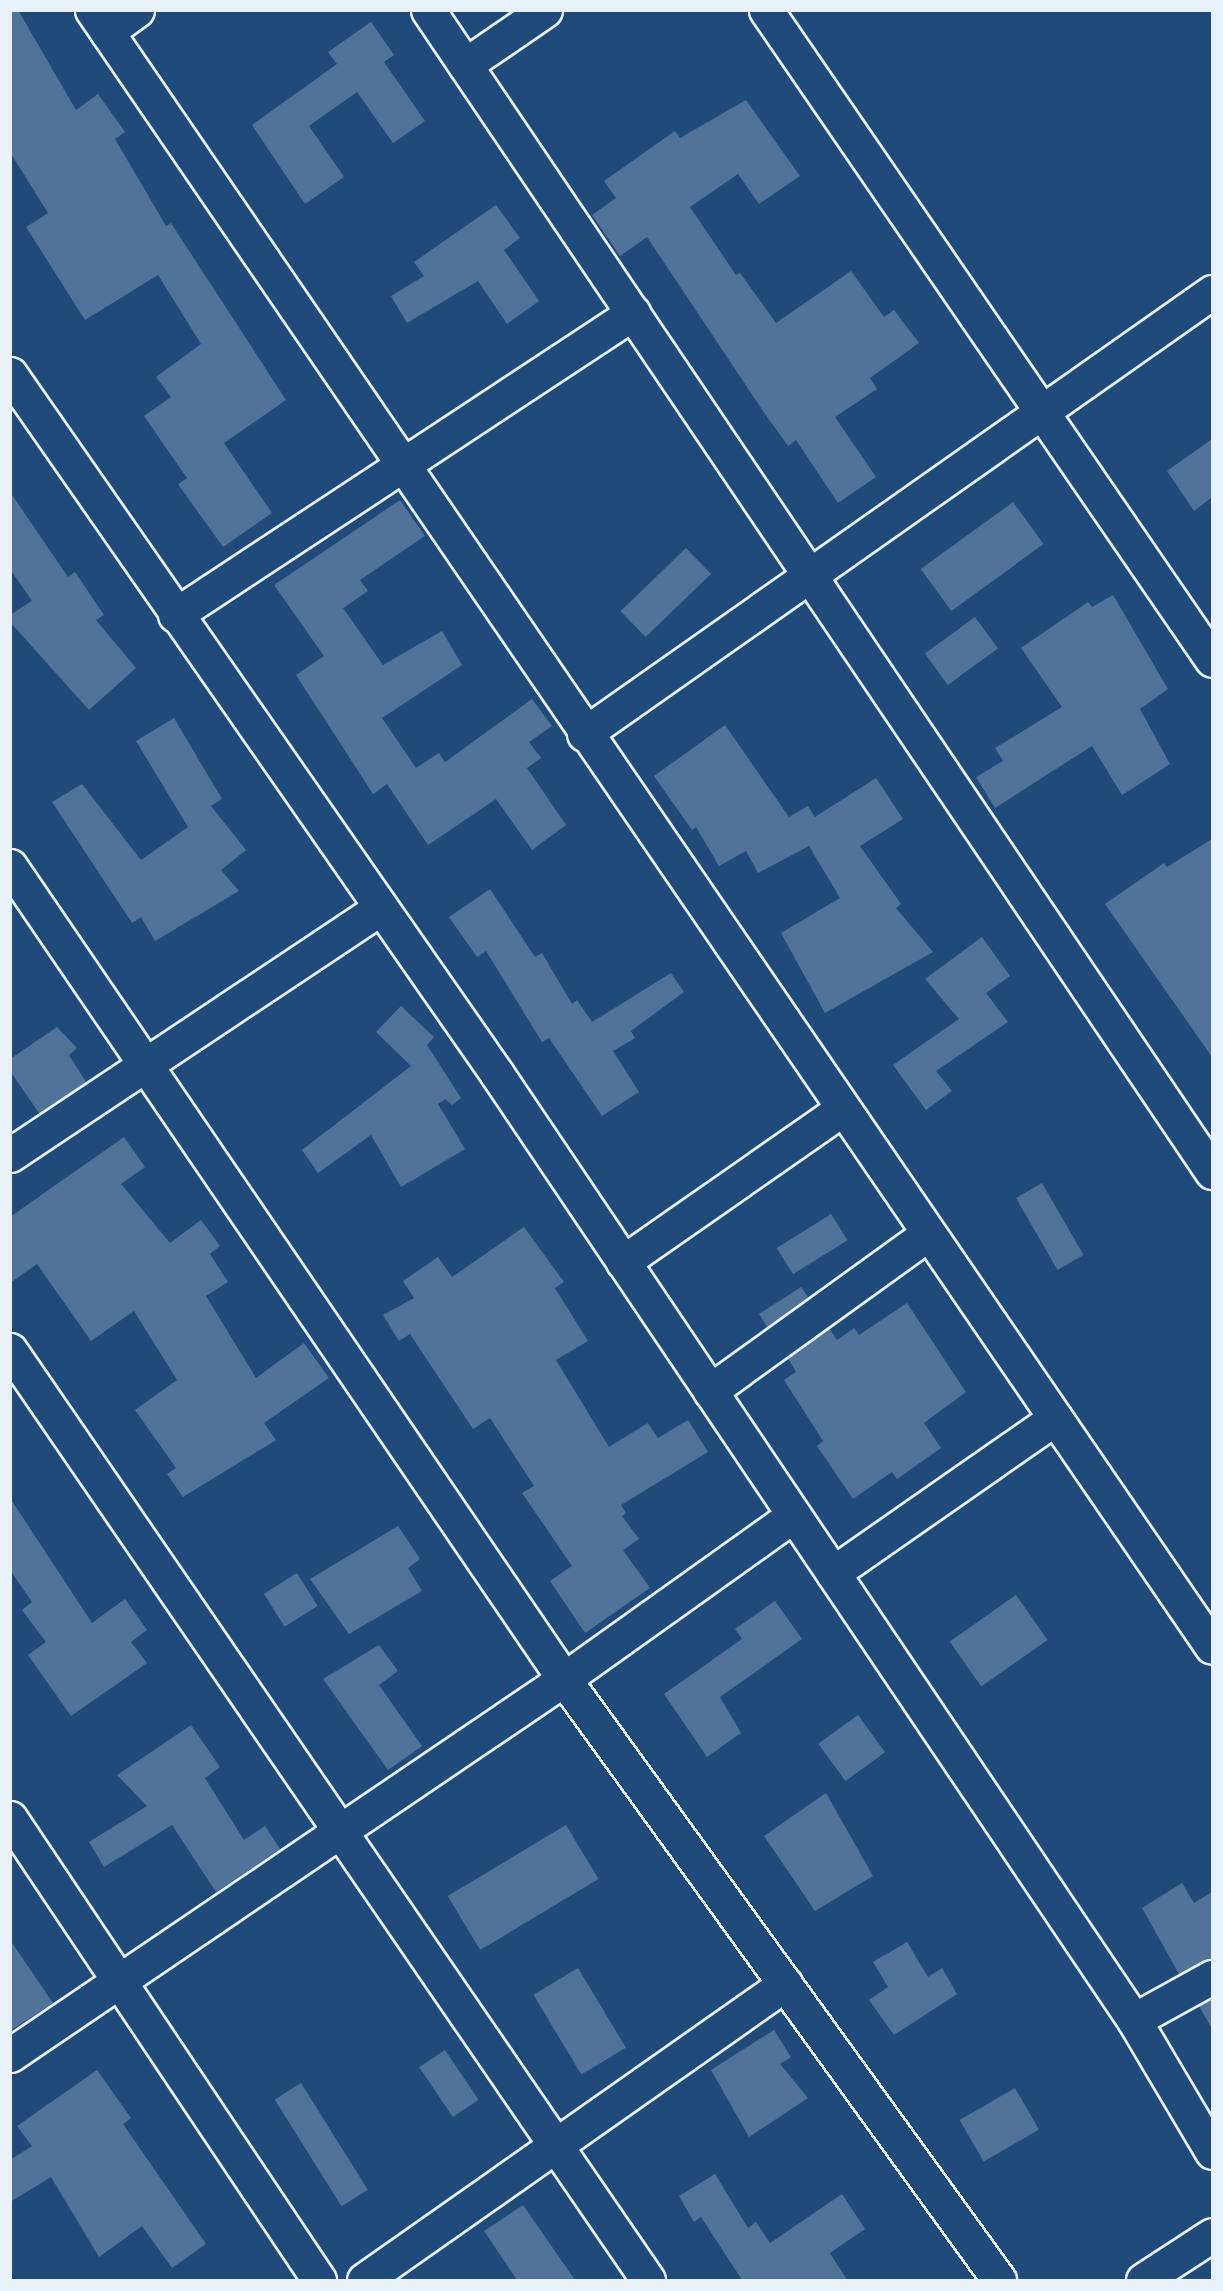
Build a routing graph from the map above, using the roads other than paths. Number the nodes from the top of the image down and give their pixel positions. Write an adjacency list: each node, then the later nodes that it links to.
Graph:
1 (137, 10): 5 (street)
2 (428, 10): 6 (street)
3 (545, 10): 6 (street)
4 (766, 10): 10 (street)
5 (100, 21): 11 (street)
6 (465, 65): 8 (street)
7 (1212, 292): 10 (street)
8 (633, 313): 11 (street); 12 (street)
9 (10, 374): 13 (street)
10 (1039, 412): 12 (street); 14 (street)
11 (403, 464): 13 (street); 15 (street)
12 (808, 572): 15 (street); 21 (street)
13 (175, 615): 17 (street)
14 (1212, 660)
15 (584, 734): 19 (street)
16 (10, 866): 18 (street)
17 (378, 910): 18 (street); 23 (street)
18 (146, 1065): 20 (street); 30 (street)
19 (842, 1108): 22 (street); 23 (street)
20 (10, 1155)
21 (1212, 1172)
22 (928, 1234): 25 (street); 26 (street)
23 (623, 1262): 25 (street)
24 (10, 1350): 32 (street)
25 (710, 1391): 27 (street)
26 (1055, 1418): 28 (street); 29 (street)
27 (794, 1515): 28 (street); 30 (street)
28 (833, 1573): 36 (street)
29 (1212, 1647)
30 (564, 1679): 32 (street); 35 (street)
31 (10, 1818): 34 (street)
32 (339, 1833): 34 (street); 38 (street)
33 (1212, 1977): 36 (street)
34 (120, 1981): 37 (street); 41 (street)
35 (784, 1984): 38 (street); 44 (street)
36 (1134, 2020): 39 (street)
37 (10, 2055)
38 (557, 2148): 42 (street); 43 (street)
39 (1212, 2152)
40 (1212, 2235): 45 (street)
41 (320, 2280)
42 (364, 2280)
43 (648, 2280)
44 (999, 2280)
45 (1143, 2280)

